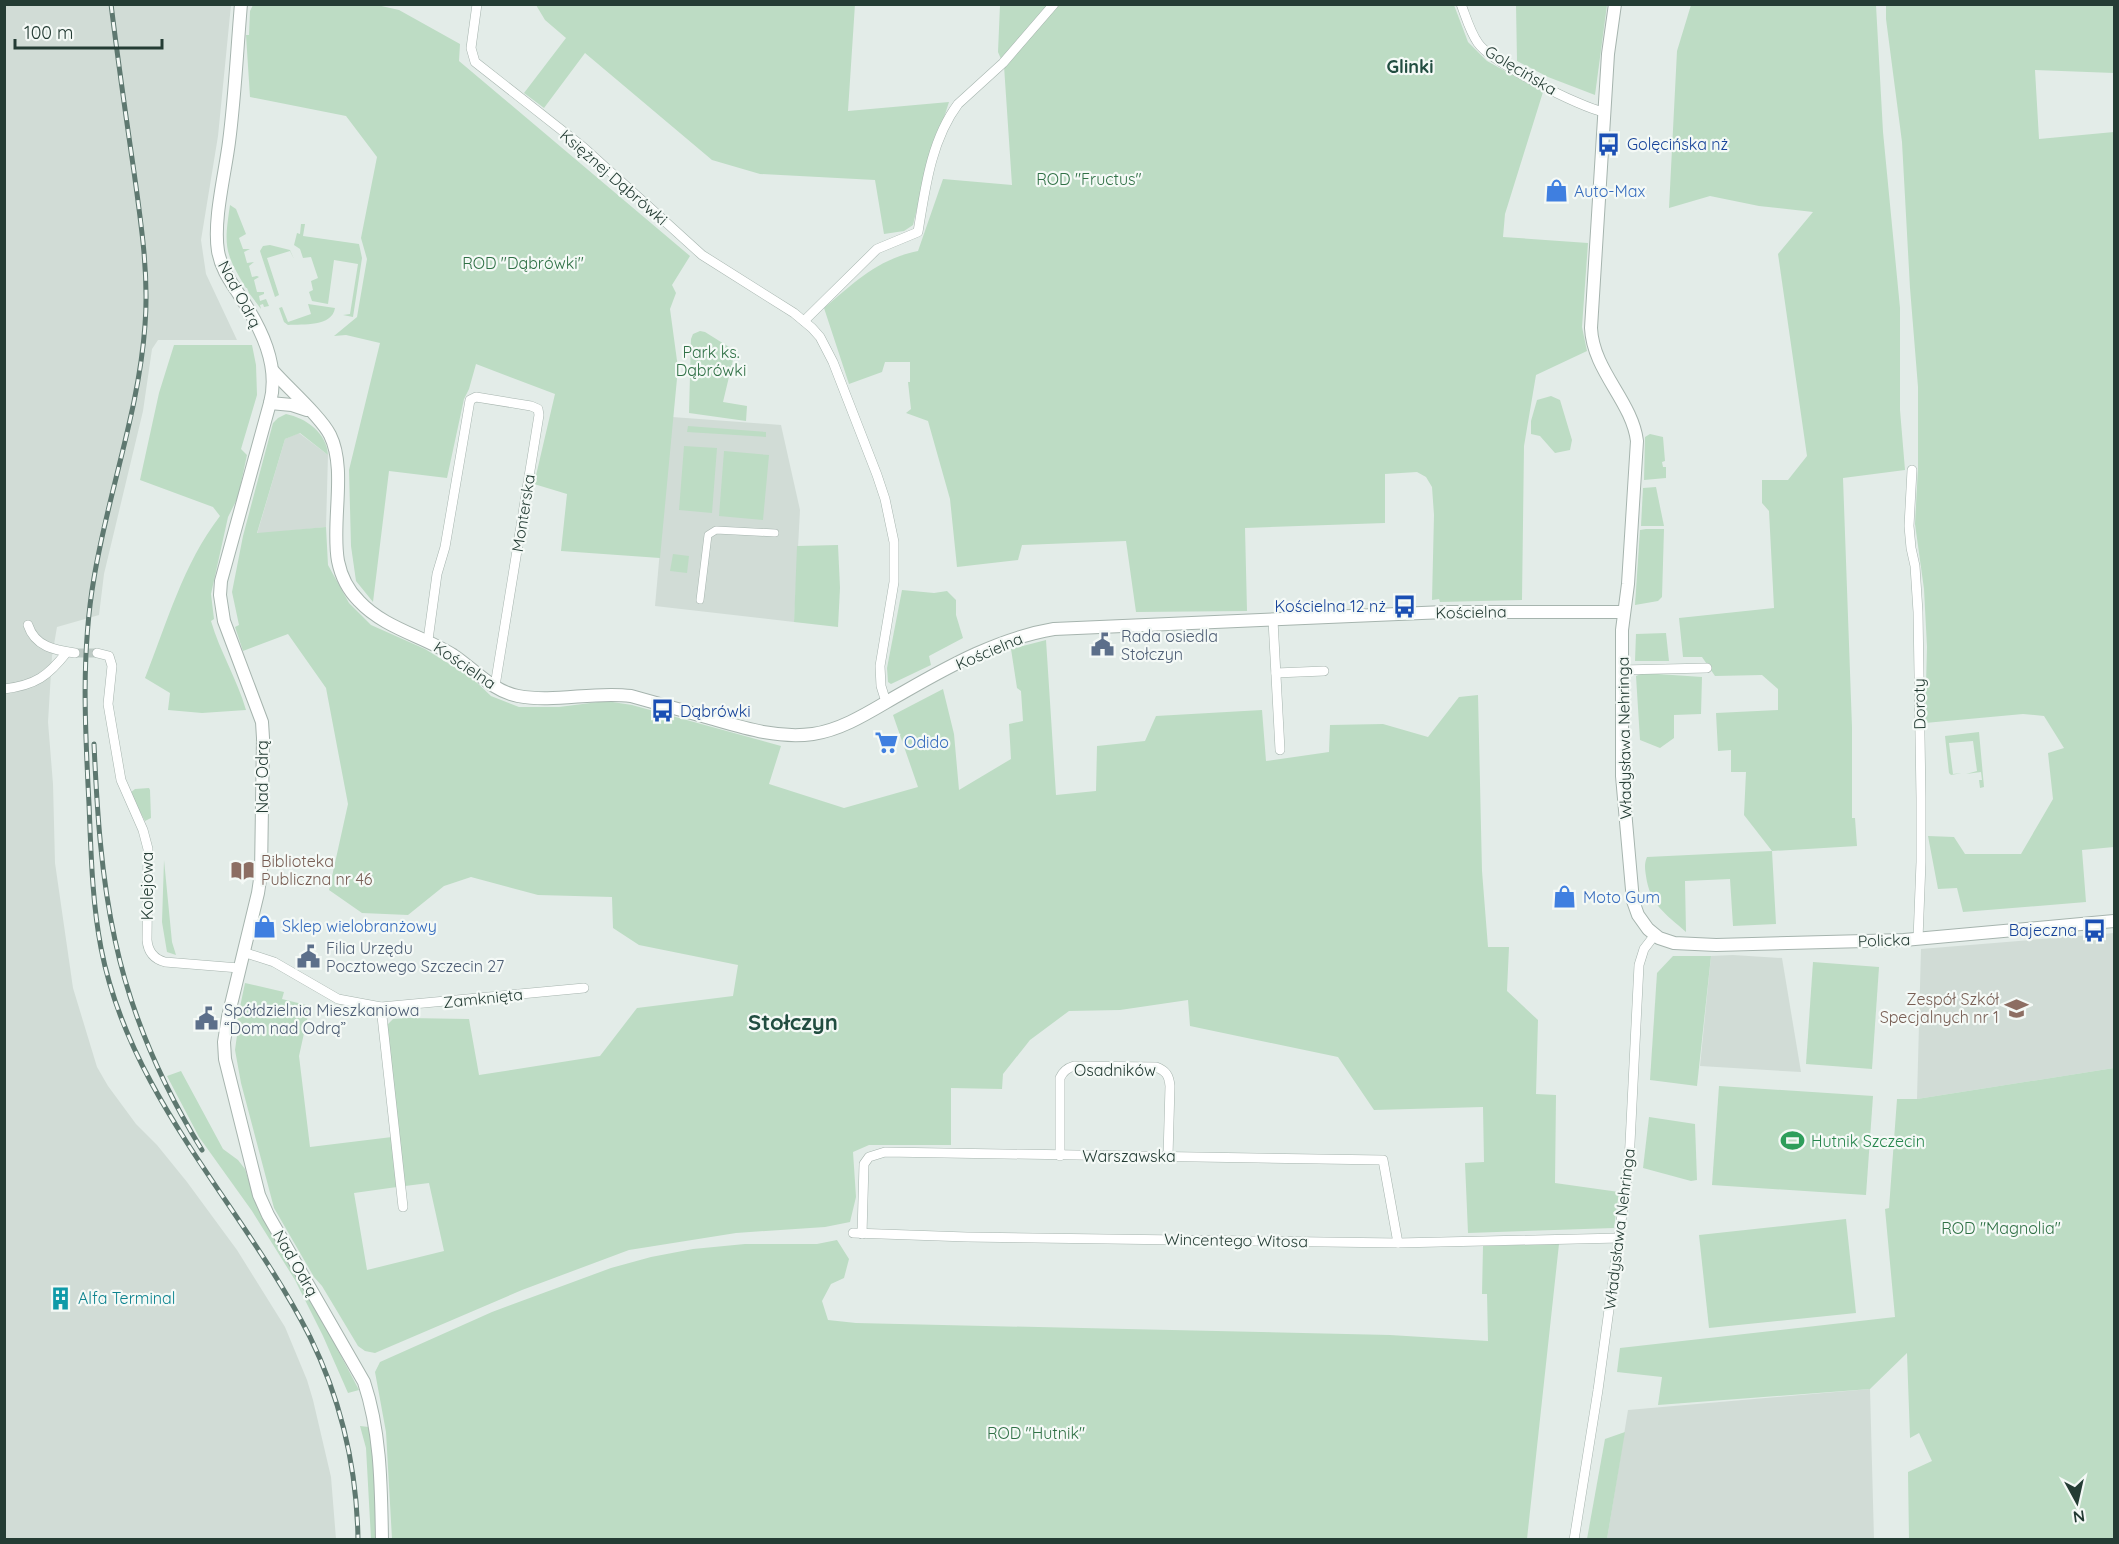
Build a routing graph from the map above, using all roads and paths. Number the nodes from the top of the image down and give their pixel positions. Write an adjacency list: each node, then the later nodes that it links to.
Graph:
1 (241, 4): 8 (street, Nad Odrą)
2 (1054, 4): 7 (street)
3 (1461, 4): 6 (street, Golęcińska)
4 (1615, 4): 6 (street, Władysława Nehringa)
5 (474, 5): 7 (street, Księżnej Dąbrówki)
6 (1604, 112): 15 (street, Władysława Nehringa)
7 (804, 321): 26 (street, Księżnej Dąbrówki)
8 (273, 371): 10 (street, Nad Odrą); 11 (street, Kościelna)
9 (470, 400): 18 (street, Kościelna); 24 (street, Monterska)
10 (270, 404): 11 (street); 31 (street, Nad Odrą)
11 (311, 413): 18 (street, Kościelna)
12 (1912, 470): 30 (street, Doroty)
13 (775, 533): 14 (street)
14 (700, 600)
15 (1624, 612): 16 (street, Kościelna); 21 (street, Władysława Nehringa)
16 (1273, 620): 23 (street); 26 (street, Kościelna)
17 (28, 625): 25 (street)
18 (428, 640): 24 (street, Kościelna)
19 (97, 653): 32 (street, Kolejowa)
20 (1707, 668): 21 (street)
21 (1622, 669): 29 (street, Władysława Nehringa)
22 (1324, 671): 23 (street)
23 (1276, 673): 27 (street)
24 (495, 686): 26 (street, Kościelna)
25 (4, 689)
26 (886, 702)
27 (1280, 750)
28 (2115, 921): 30 (street, Policka)
29 (1654, 936): 30 (street, Policka); 39 (street, Władysława Nehringa)
30 (1918, 939)
31 (243, 952): 32 (street, Nad Odrą); 34 (street, Zamknięta)
32 (239, 969): 41 (street, Nad Odrą)
33 (584, 988): 34 (street, Zamknięta)
34 (381, 1007): 37 (street)
35 (1060, 1156): 36 (street, Warszawska); 36 (street, Osadników); 38 (street, Warszawska)
36 (1168, 1156): 40 (street, Warszawska)
37 (403, 1207)
38 (857, 1233): 40 (street, Wincentego Witosa)
39 (1620, 1238): 40 (street, Wincentego Witosa); 42 (street, Władysława Nehringa)
40 (1398, 1243)
41 (382, 1539)
42 (1574, 1539)

